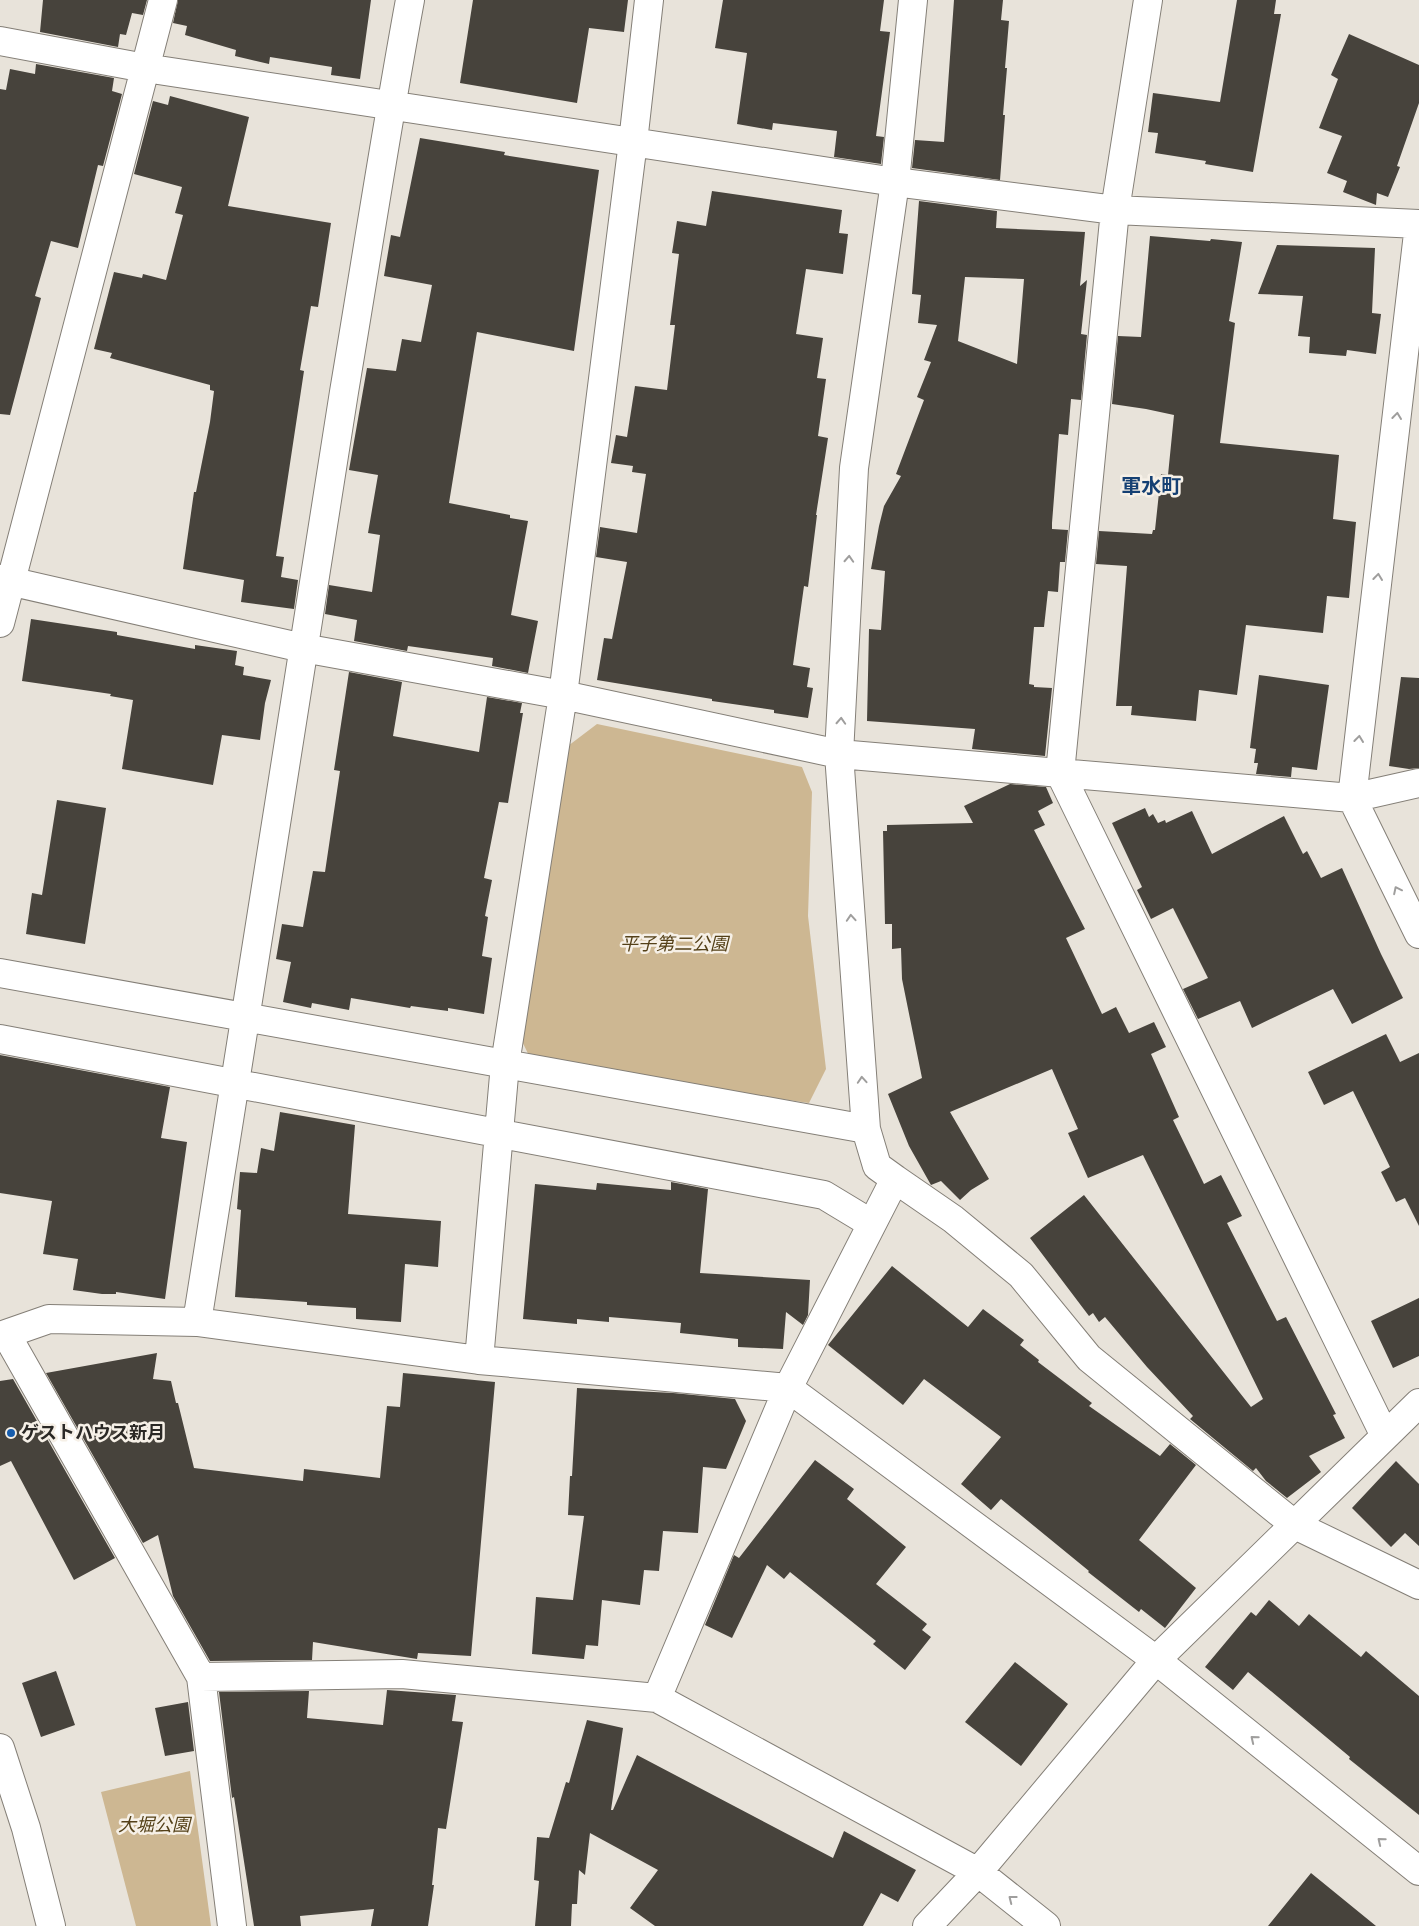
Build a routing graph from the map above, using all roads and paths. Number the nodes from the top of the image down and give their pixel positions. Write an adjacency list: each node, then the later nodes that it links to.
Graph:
1 (163, 0): 7 (street)
2 (410, 0): 8 (street)
3 (648, 0): 9 (street)
4 (913, 0): 10 (street)
5 (1148, 0): 11 (street)
6 (0, 41): 7 (street)
7 (145, 68): 8 (street); 13 (street)
8 (391, 104): 9 (street); 15 (street)
9 (633, 142): 10 (street); 16 (street)
10 (895, 182): 11 (street); 17 (street, one-way to 10)
11 (1114, 210): 12 (street); 18 (street)
12 (1419, 224): 20 (street, one-way to 12)
13 (6, 580): 14 (street); 15 (street)
14 (0, 623)
15 (303, 648): 16 (street); 23 (street)
16 (563, 696): 17 (street); 25 (street)
17 (839, 754): 18 (street); 27 (street, one-way to 17)
18 (1060, 773): 20 (street); 36 (street)
19 (1419, 783): 20 (street)
20 (1352, 798): 21 (street, one-way to 20)
21 (1419, 934)
22 (0, 973): 23 (street)
23 (247, 1018): 25 (street); 26 (street)
24 (0, 1039): 26 (street)
25 (505, 1064): 27 (street); 28 (street)
26 (236, 1084): 28 (street); 31 (street)
27 (866, 1129): 29 (street)
28 (498, 1134): 30 (street); 33 (street)
29 (895, 1179): 30 (street); 37 (street)
30 (872, 1224): 34 (street)
31 (197, 1322): 32 (street); 33 (street)
32 (3, 1336): 40 (street)
33 (479, 1360): 34 (street)
34 (788, 1388): 39 (street); 41 (street)
35 (1419, 1403): 36 (street)
36 (1385, 1436): 37 (street)
37 (1295, 1526): 38 (street); 39 (street)
38 (1419, 1586)
39 (1156, 1660): 43 (street, one-way to 39); 44 (street)
40 (201, 1677): 41 (street); 46 (street)
41 (657, 1698): 44 (street)
42 (0, 1748): 45 (street)
43 (1419, 1871)
44 (978, 1872): 47 (street); 48 (street, one-way to 44)
45 (51, 1926)
46 (232, 1926)
47 (927, 1926)
48 (1046, 1926)

